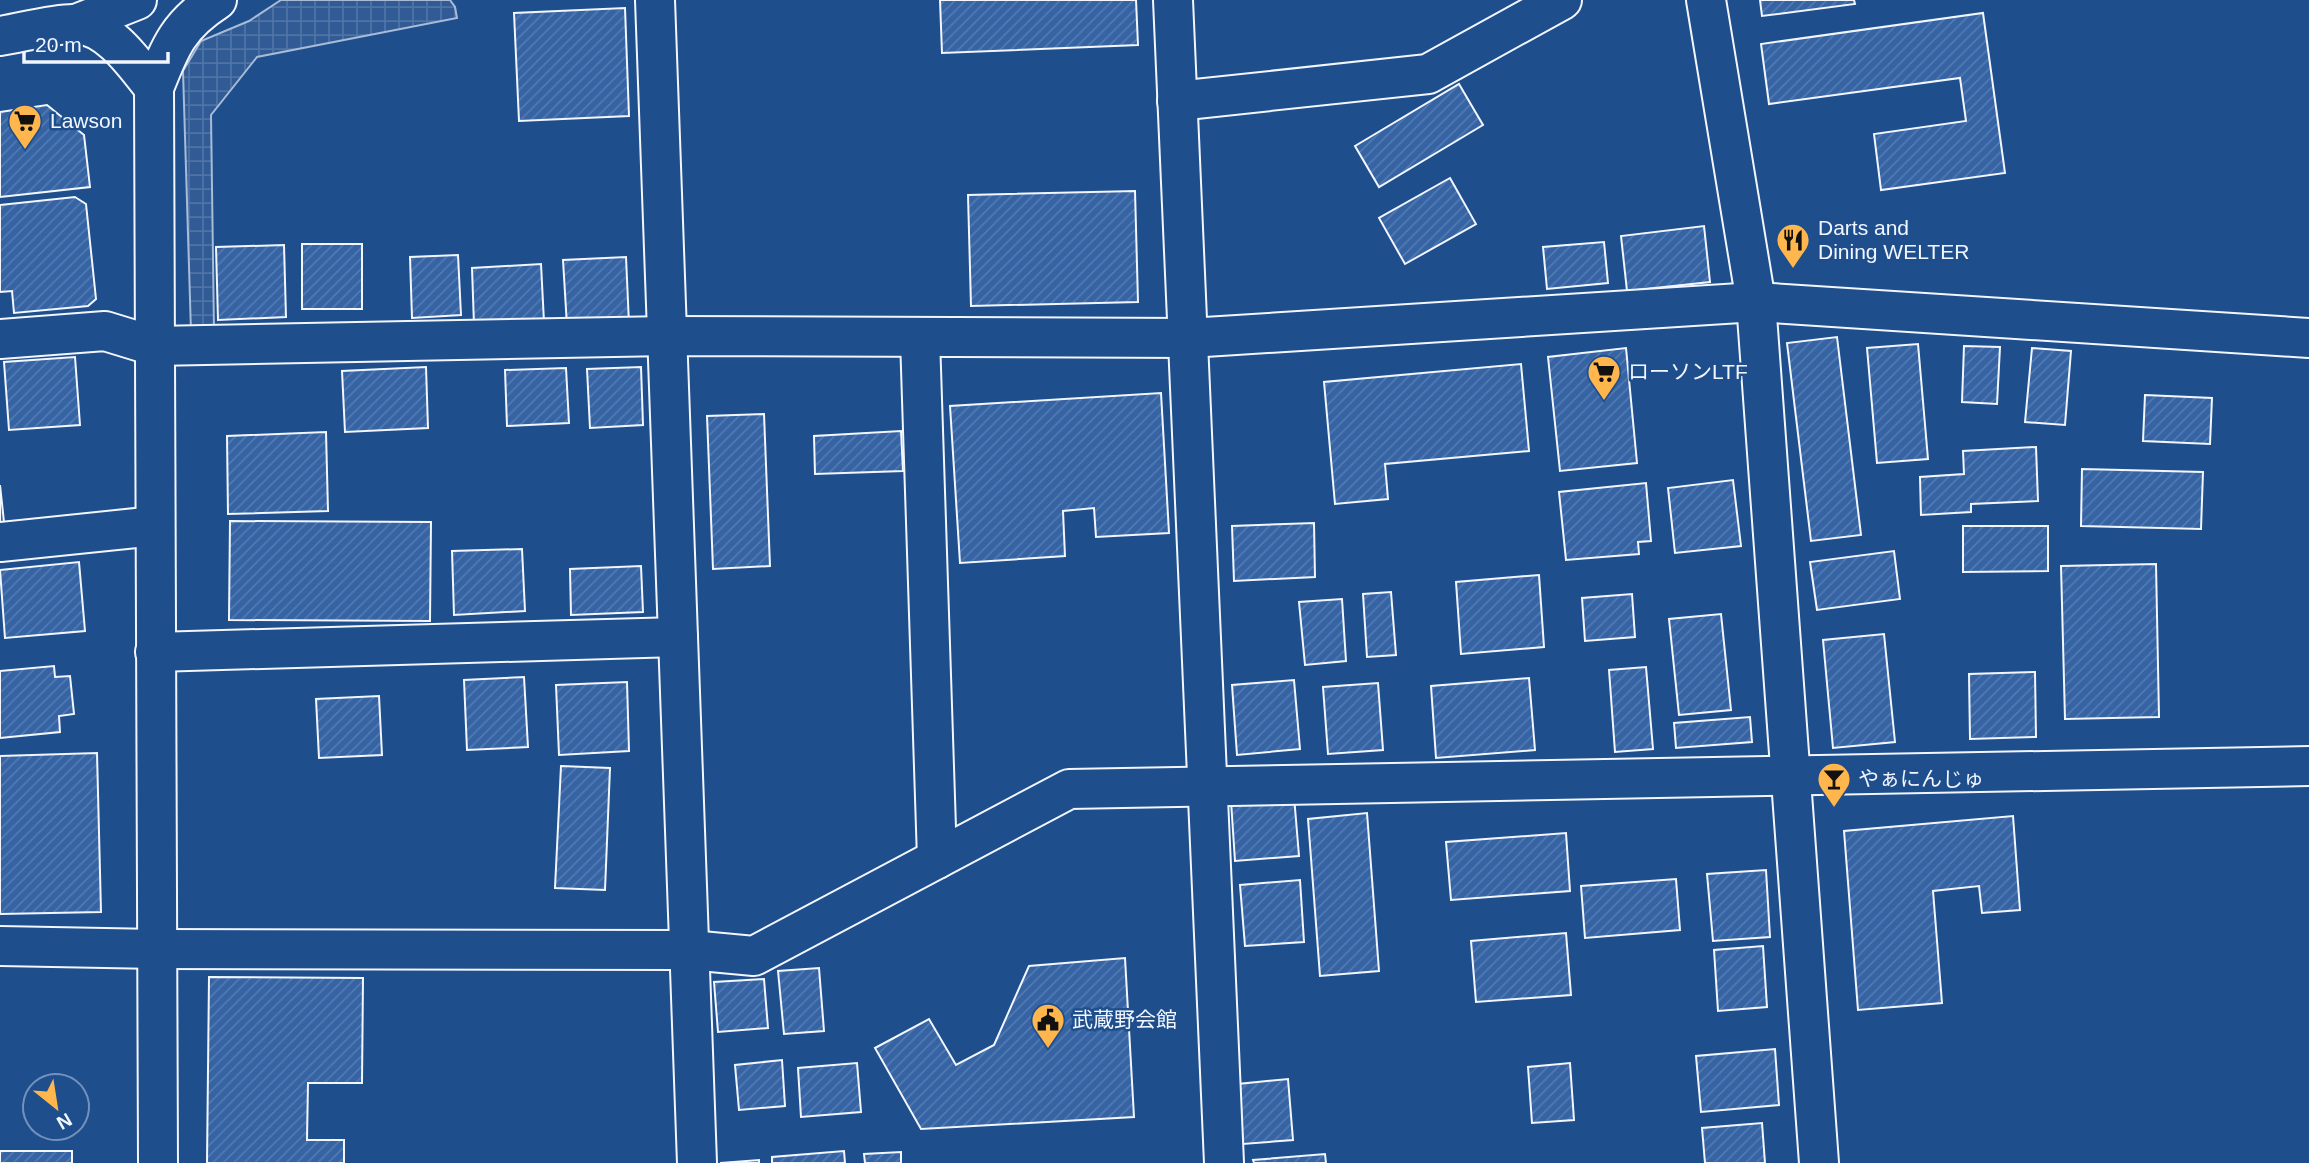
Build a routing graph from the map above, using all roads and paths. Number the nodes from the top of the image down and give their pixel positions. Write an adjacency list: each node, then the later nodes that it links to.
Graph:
1 (137, 0): 7 (street)
2 (217, 0): 9 (street)
3 (655, 0): 12 (street)
4 (1173, 0): 10 (street)
5 (1562, 0): 10 (street)
6 (1706, 0): 11 (street)
7 (76, 24): 8 (street); 9 (street)
8 (0, 36)
9 (154, 88): 17 (street)
10 (1177, 101): 14 (street)
11 (1756, 302): 14 (street); 15 (street); 23 (street)
12 (667, 336): 13 (street); 17 (street); 20 (street)
13 (920, 338): 14 (street); 25 (street)
14 (1189, 338): 24 (street)
15 (2309, 338)
16 (0, 339): 17 (street)
17 (155, 346): 18 (street)
18 (155, 526): 19 (street); 21 (street)
19 (0, 542)
20 (678, 637): 21 (street); 28 (street)
21 (155, 652): 27 (street)
22 (2309, 766): 23 (street)
23 (1791, 774): 24 (street); 32 (street)
24 (1207, 786): 25 (street); 31 (street)
25 (937, 859): 28 (street)
26 (0, 946): 27 (street)
27 (157, 949): 28 (street); 29 (street)
28 (690, 950): 30 (street)
29 (158, 1163)
30 (697, 1163)
31 (1224, 1163)
32 (1819, 1163)

